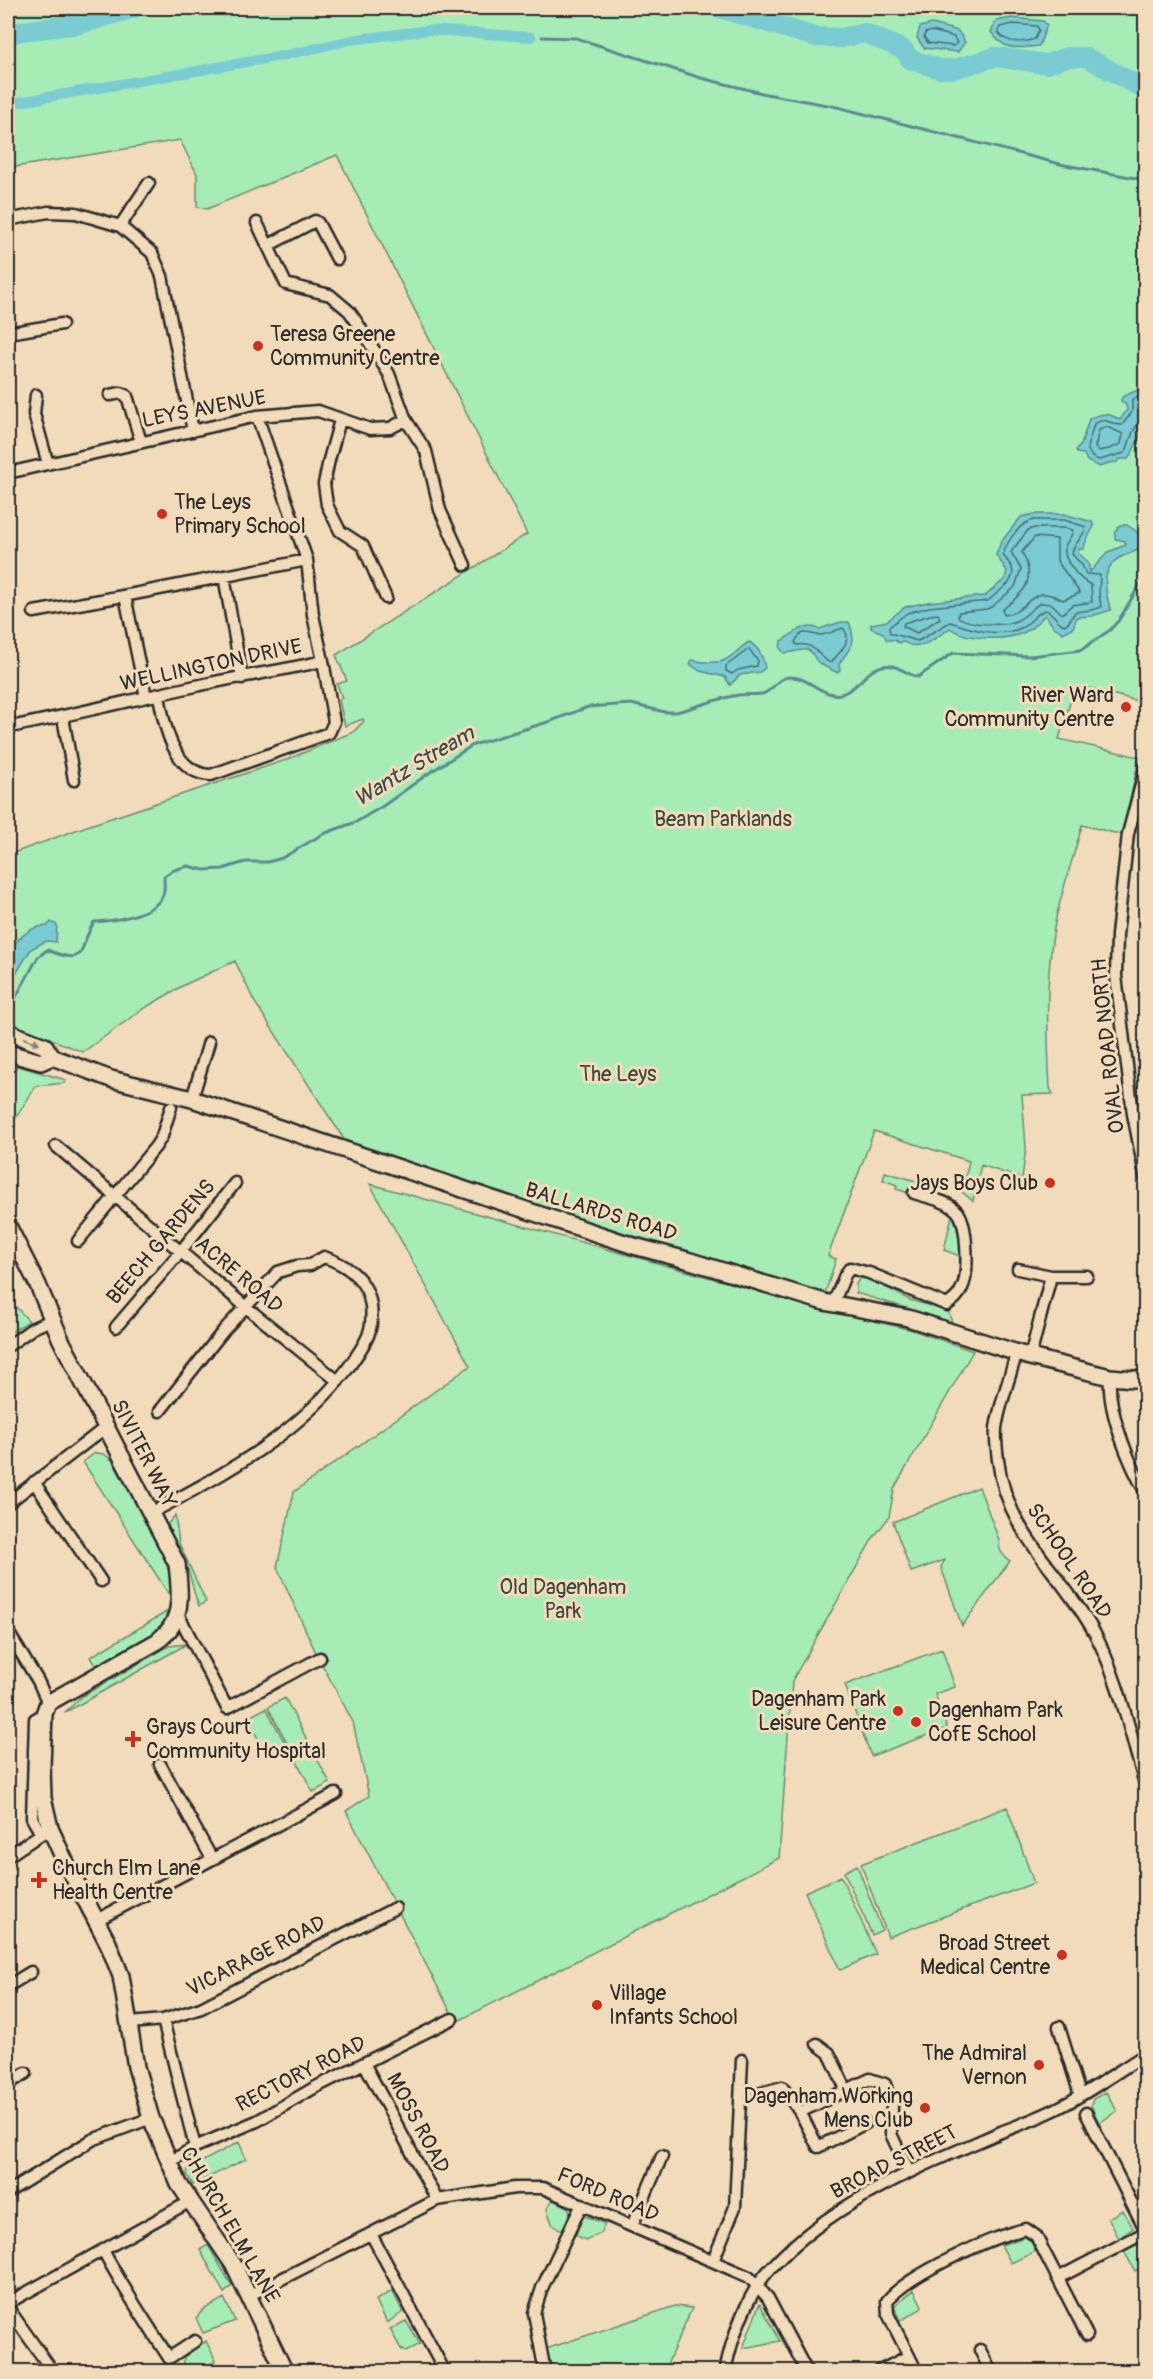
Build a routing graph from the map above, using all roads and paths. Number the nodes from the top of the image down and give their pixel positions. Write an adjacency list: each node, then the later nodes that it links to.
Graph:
1 (149, 183): 4 (street)
2 (8, 220): 4 (street)
3 (257, 223): 5 (street)
4 (120, 226): 14 (street)
5 (269, 245): 6 (street); 13 (street)
6 (337, 259)
7 (62, 324): 8 (street)
8 (8, 333)
9 (36, 395): 16 (street)
10 (110, 395): 15 (street)
11 (256, 416): 12 (street, LEYS AVENUE); 14 (street, LEYS AVENUE); 18 (street, WELLINGTON DRIVE)
12 (340, 420): 13 (street, LEYS AVENUE); 22 (street)
13 (406, 420): 19 (street)
14 (193, 430): 15 (street, LEYS AVENUE)
15 (141, 442): 16 (street, LEYS AVENUE)
16 (48, 464): 17 (street, LEYS AVENUE)
17 (8, 473)
18 (307, 560): 20 (street); 24 (street, WELLINGTON DRIVE)
19 (465, 565)
20 (224, 576): 21 (street); 25 (street)
21 (125, 596): 23 (street); 27 (street)
22 (386, 598)
23 (34, 612)
24 (322, 661): 25 (street, WELLINGTON DRIVE); 26 (street)
25 (242, 678): 26 (street, WELLINGTON DRIVE)
26 (159, 695): 27 (street, WELLINGTON DRIVE)
27 (146, 698): 28 (street, WELLINGTON DRIVE)
28 (63, 717): 29 (street, WELLINGTON DRIVE); 31 (street)
29 (8, 724)
30 (1146, 766): 39 (street, OVAL ROAD NORTH)
31 (74, 780)
32 (8, 1032): 35 (street, BALLARDS ROAD, one-way to 35)
33 (209, 1042): 36 (street)
34 (8, 1053): 35 (street, BALLARDS ROAD)
35 (52, 1057): 36 (street, BALLARDS ROAD)
36 (192, 1099): 49 (street, BALLARDS ROAD)
37 (171, 1107): 42 (street)
38 (56, 1146): 42 (street, ACRE ROAD)
39 (1146, 1180)
40 (235, 1183): 45 (street, BEECH GARDENS)
41 (914, 1193): 49 (street)
42 (116, 1196): 44 (street); 45 (street, ACRE ROAD)
43 (8, 1226): 51 (street, SIVITER WAY)
44 (78, 1241)
45 (182, 1251): 50 (street, ACRE ROAD); 52 (street, BEECH GARDENS)
46 (1018, 1269): 47 (street)
47 (1051, 1276): 48 (street); 54 (street, SCHOOL ROAD)
48 (1087, 1276)
49 (833, 1304): 54 (street, BALLARDS ROAD)
50 (246, 1307): 57 (street, ACRE ROAD); 57 (street); 58 (street)
51 (51, 1320): 53 (street); 59 (street, SIVITER WAY)
52 (116, 1327)
53 (8, 1346)
54 (1023, 1355): 55 (street, BALLARDS ROAD); 70 (street, SCHOOL ROAD)
55 (1110, 1377): 56 (street, BALLARDS ROAD); 61 (street)
56 (1146, 1380)
57 (338, 1382): 63 (street)
58 (160, 1411)
59 (106, 1427): 60 (street); 63 (street, SIVITER WAY)
60 (34, 1482): 62 (street); 64 (street)
61 (1146, 1493)
62 (8, 1503)
63 (151, 1513): 65 (street, SIVITER WAY)
64 (101, 1581)
65 (177, 1612): 67 (street); 68 (street, SIVITER WAY)
66 (8, 1632): 68 (street)
67 (320, 1658)
68 (46, 1709): 72 (street, CHURCH ELM LANE)
69 (160, 1764): 74 (street)
70 (1146, 1787)
71 (336, 1794): 74 (street)
72 (46, 1831): 73 (street); 76 (street, CHURCH ELM LANE)
73 (8, 1856)
74 (212, 1859): 76 (street)
75 (395, 1908): 80 (street, VICARAGE ROAD)
76 (95, 1921): 81 (street, CHURCH ELM LANE)
77 (31, 1972): 78 (street)
78 (8, 1986)
79 (452, 2019): 86 (street, RECTORY ROAD)
80 (163, 2020): 81 (street, VICARAGE ROAD); 96 (street)
81 (130, 2023): 94 (street, CHURCH ELM LANE)
82 (1059, 2027): 91 (street)
83 (816, 2044): 89 (street)
84 (1146, 2054): 91 (street, BROAD STREET)
85 (742, 2060): 108 (street)
86 (364, 2063): 96 (street, RECTORY ROAD); 101 (street, MOSS ROAD)
87 (26, 2073): 88 (street)
88 (8, 2084)
89 (847, 2091): 92 (street); 99 (street)
90 (759, 2093): 92 (street)
91 (1080, 2095): 99 (street, BROAD STREET)
92 (800, 2112): 95 (street)
93 (1086, 2113): 105 (street)
94 (151, 2118): 98 (street, CHURCH ELM LANE); 100 (street)
95 (866, 2123)
96 (195, 2147): 98 (street, RECTORY ROAD)
97 (662, 2156): 104 (street)
98 (168, 2163): 102 (street, CHURCH ELM LANE)
99 (909, 2172): 110 (street, BROAD STREET)
100 (8, 2192)
101 (437, 2200): 103 (street, FORD ROAD); 106 (street, FORD ROAD)
102 (189, 2202): 107 (street); 111 (street, CHURCH ELM LANE)
103 (582, 2204): 104 (street, FORD ROAD); 121 (street)
104 (632, 2226): 108 (street, FORD ROAD)
105 (1146, 2231): 109 (street)
106 (371, 2234): 111 (street, FORD ROAD); 120 (street)
107 (103, 2250): 112 (street); 115 (street)
108 (712, 2261): 110 (street, FORD ROAD)
109 (1058, 2278): 114 (street); 117 (street)
110 (759, 2286): 122 (street, BROAD STREET); 123 (street, FORD ROAD)
111 (248, 2296): 119 (street, CHURCH ELM LANE)
112 (8, 2303)
113 (8, 2308): 118 (street)
114 (1087, 2335)
115 (195, 2341)
116 (980, 2350): 126 (street)
117 (909, 2356): 124 (street); 125 (street)
118 (53, 2372)
119 (285, 2372)
120 (445, 2372)
121 (545, 2372)
122 (725, 2372)
123 (807, 2372)
124 (878, 2372)
125 (917, 2372)
126 (991, 2372)

